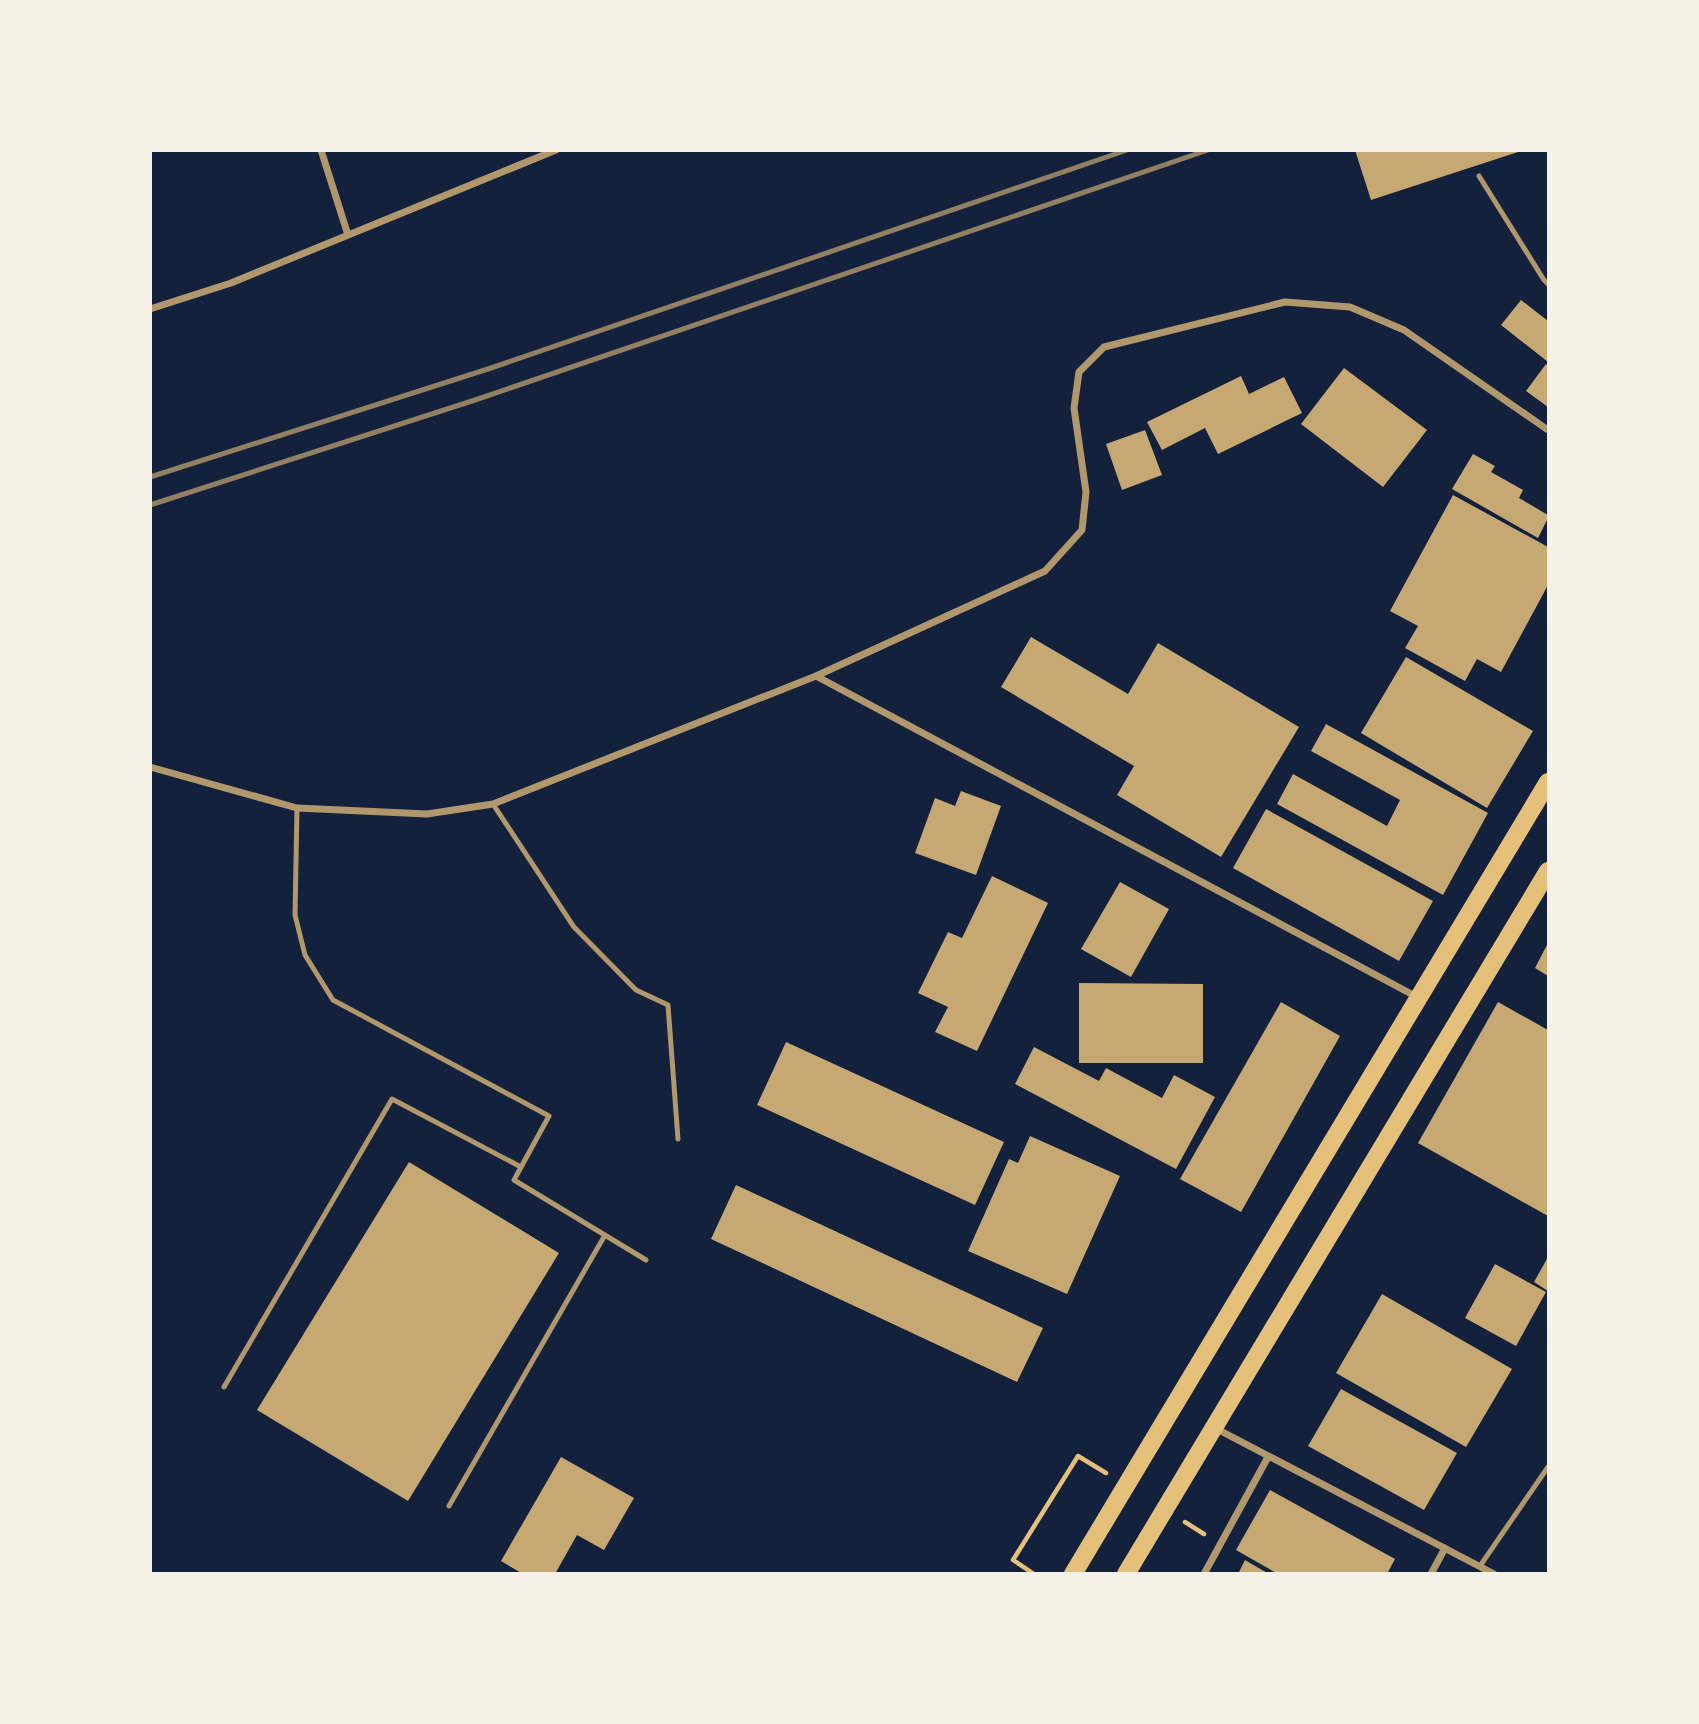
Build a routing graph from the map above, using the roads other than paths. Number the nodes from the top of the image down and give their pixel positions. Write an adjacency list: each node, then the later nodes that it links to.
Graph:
1 (321, 150): 4 (street)
2 (556, 150): 4 (street)
3 (1479, 176): 5 (lane)
4 (348, 235): 6 (street)
5 (1549, 284)
6 (150, 309)
7 (1549, 430): 8 (street)
8 (816, 676): 11 (street); 15 (street)
9 (150, 767): 12 (street)
10 (1549, 782): 15 (main road)
11 (494, 803): 12 (street); 16 (lane)
12 (297, 808): 17 (lane)
13 (1549, 871): 14 (main road)
14 (1543, 894): 21 (main road)
15 (1419, 998): 27 (main road)
16 (678, 1139)
17 (521, 1167): 18 (lane); 20 (lane)
18 (606, 1235): 19 (lane); 24 (lane)
19 (646, 1260)
20 (224, 1387)
21 (1214, 1428): 22 (street); 28 (main road)
22 (1268, 1457): 25 (street); 29 (street)
23 (1549, 1467): 26 (lane)
24 (449, 1506)
25 (1446, 1548): 26 (street); 30 (street)
26 (1480, 1566): 31 (street)
27 (1073, 1573)
28 (1126, 1573)
29 (1204, 1573)
30 (1431, 1573)
31 (1494, 1573)

